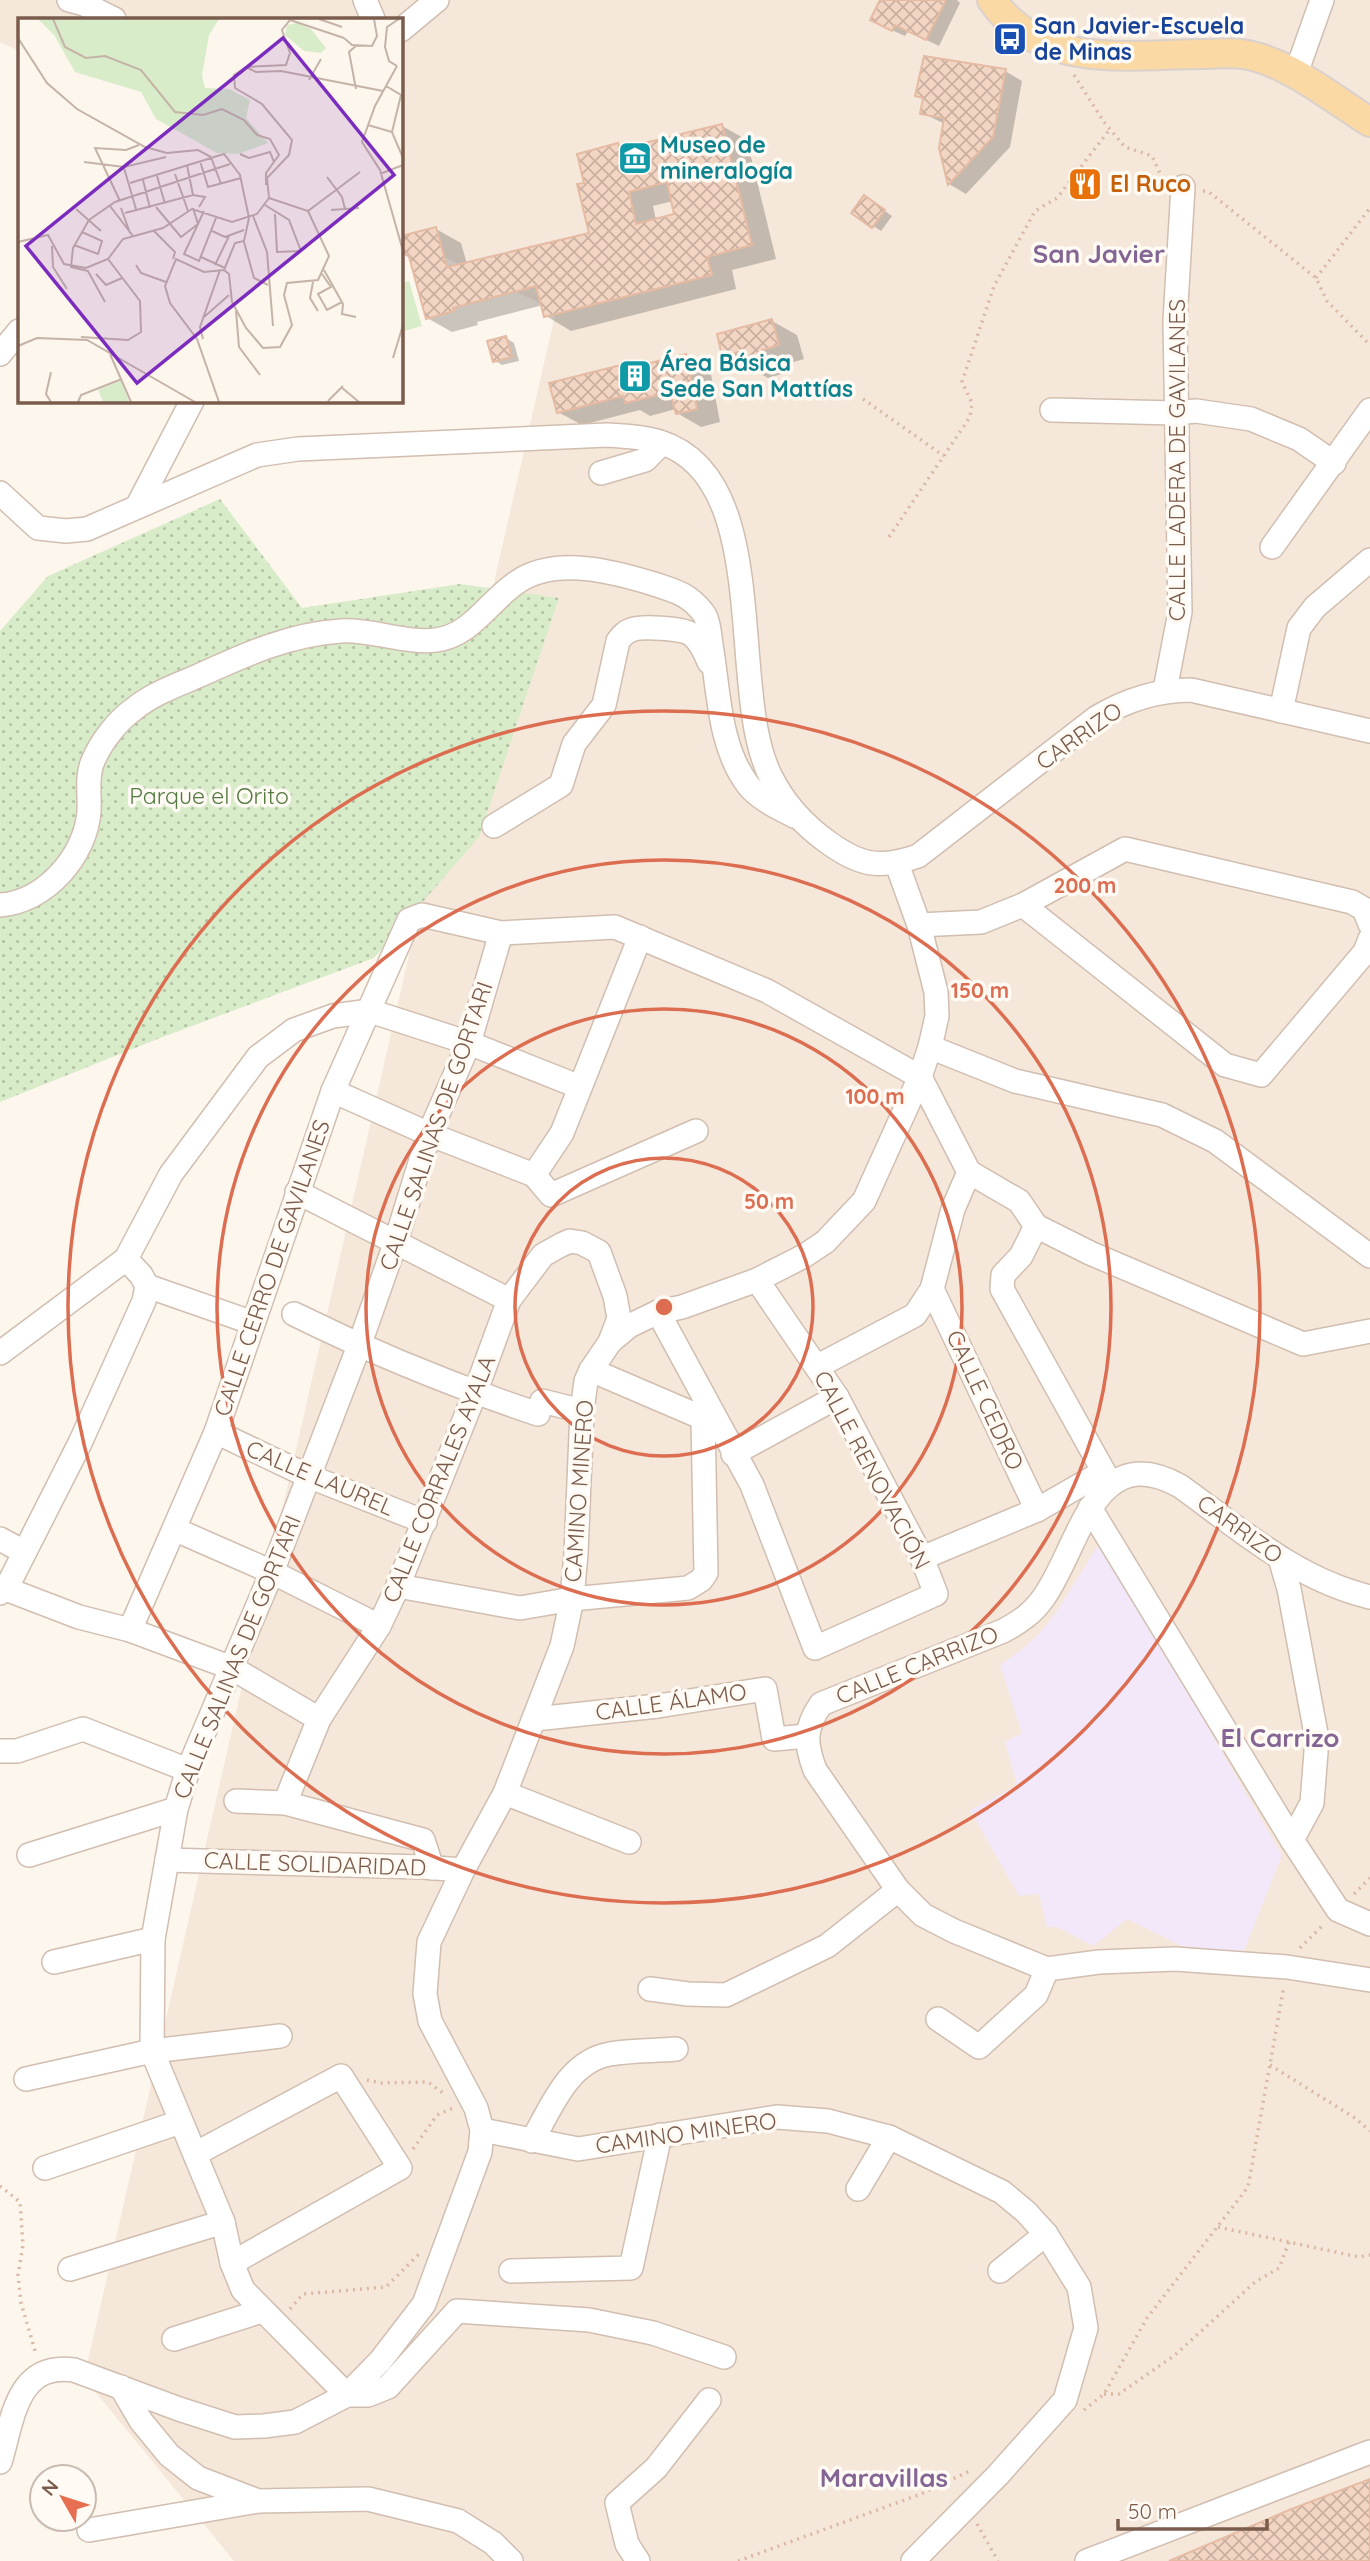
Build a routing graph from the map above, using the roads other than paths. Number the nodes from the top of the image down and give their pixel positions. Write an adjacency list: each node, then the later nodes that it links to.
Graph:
1 (69, 0): 6 (street)
2 (365, 0): 7 (street)
3 (438, 0): 8 (street)
4 (992, 0): 9 (main road)
5 (1322, 0): 9 (street)
6 (112, 18)
7 (373, 18)
8 (402, 29)
9 (1295, 76): 10 (main road)
10 (1370, 122)
11 (1184, 187): 18 (street, CALLE LADERA DE GAVILANES)
12 (18, 332): 14 (street)
13 (18, 355): 14 (street)
14 (0, 356)
15 (191, 402): 23 (street)
16 (1052, 410): 18 (street)
17 (1370, 410): 20 (street)
18 (1175, 414): 20 (street); 27 (street, CALLE LADERA DE GAVILANES)
19 (662, 443): 21 (street); 23 (street); 30 (street)
20 (1334, 463): 24 (street)
21 (601, 473)
22 (0, 494): 23 (street)
23 (137, 507)
24 (1272, 547)
25 (1370, 561): 28 (street)
26 (716, 674): 30 (street); 31 (street); 33 (street)
27 (1165, 690): 28 (street, CARRIZO); 32 (street, CARRIZO)
28 (1280, 711): 29 (street, CARRIZO)
29 (1370, 731)
30 (804, 822): 32 (street)
31 (494, 825)
32 (897, 864): 36 (street, CAMINO MINERO)
33 (0, 905)
34 (1023, 905): 35 (street); 36 (street); 39 (street)
35 (1370, 924)
36 (919, 925): 42 (street, CAMINO MINERO)
37 (501, 933): 38 (street); 40 (street, CALLE CERRO DE GAVILANES); 41 (street, CALLE SALINAS DE GORTARI)
38 (640, 937): 43 (street); 44 (street)
39 (1370, 939)
40 (370, 1011): 41 (street); 45 (street, CALLE CERRO DE GAVILANES); 54 (street)
41 (469, 1043): 44 (street); 47 (street, CALLE SALINAS DE GORTARI)
42 (930, 1047): 43 (street, CAMINO MINERO); 53 (street)
43 (920, 1077): 48 (street); 55 (street, CAMINO MINERO)
44 (580, 1087): 49 (street)
45 (332, 1091): 47 (street); 50 (street, CALLE CERRO DE GAVILANES)
46 (696, 1131): 49 (street)
47 (429, 1134): 49 (street); 52 (street, CALLE SALINAS DE GORTARI)
48 (969, 1172): 51 (street); 57 (street)
49 (534, 1175)
50 (297, 1192): 52 (street); 61 (street, CALLE CERRO DE GAVILANES)
51 (1036, 1226): 62 (street); 74 (street)
52 (395, 1244): 58 (street); 64 (street, CALLE SALINAS DE GORTARI)
53 (1370, 1256)
54 (126, 1259): 56 (street); 65 (street)
55 (757, 1280): 59 (street, CAMINO MINERO); 66 (street, CALLE RENOVACIÓN)
56 (147, 1286): 61 (street); 80 (street)
57 (932, 1289): 66 (street); 76 (street, CALLE CEDRO)
58 (509, 1300): 63 (street, CALLE CORRALES AYALA); 68 (street, CALLE CORRALES AYALA)
59 (659, 1312): 63 (street, CAMINO MINERO); 72 (street)
60 (294, 1314): 64 (street)
61 (253, 1324): 71 (street, CALLE CERRO DE GAVILANES)
62 (1370, 1331)
63 (610, 1342): 67 (street, CAMINO MINERO)
64 (359, 1346): 68 (street); 73 (street, CALLE SALINAS DE GORTARI)
65 (0, 1353)
66 (818, 1366): 69 (street, CALLE RENOVACIÓN)
67 (591, 1370): 70 (street, CAMINO MINERO); 87 (street)
68 (475, 1393): 70 (street); 77 (street, CALLE CORRALES AYALA)
69 (838, 1397): 72 (street); 81 (street, CALLE RENOVACIÓN)
70 (582, 1411): 87 (street, CAMINO MINERO)
71 (216, 1432): 73 (street, CALLE LAUREL); 78 (street, CALLE CERRO DE GAVILANES)
72 (733, 1454): 81 (street, CALLE RENOVACIÓN)
73 (308, 1476): 77 (street, CALLE LAUREL); 83 (street, CALLE SALINAS DE GORTARI)
74 (1106, 1477): 75 (street, CALLE CARRIZO); 76 (street, CARRIZO); 82 (street, CARRIZO)
75 (1090, 1508): 93 (street, CALLE CARRIZO); 100 (street)
76 (1037, 1510): 81 (street, CARRIZO)
77 (425, 1522): 84 (street, CALLE CORRALES AYALA)
78 (174, 1529): 83 (street); 89 (street, CALLE CERRO DE GAVILANES)
79 (0, 1539): 80 (street)
80 (24, 1552): 85 (street)
81 (922, 1558)
82 (1280, 1558): 86 (street, CARRIZO); 100 (street)
83 (272, 1572): 88 (street); 90 (street, CALLE SALINAS DE GORTARI)
84 (398, 1586): 87 (street); 88 (street, CALLE CORRALES AYALA)
85 (3, 1591): 89 (street)
86 (1370, 1597)
87 (572, 1599): 92 (street, CAMINO MINERO)
88 (379, 1626): 91 (street, CALLE CORRALES AYALA)
89 (130, 1630): 90 (street)
90 (232, 1668): 91 (street); 95 (street, CALLE SALINAS DE GORTARI)
91 (319, 1719): 98 (street, CALLE CORRALES AYALA)
92 (535, 1719): 93 (street, CALLE ÁLAMO); 96 (street, CAMINO MINERO)
93 (807, 1737): 106 (street)
94 (0, 1751): 95 (street)
95 (188, 1770): 99 (street, CALLE SALINAS DE GORTARI)
96 (505, 1793): 101 (street); 105 (street, CAMINO MINERO)
97 (236, 1801): 98 (street)
98 (285, 1803): 104 (street)
99 (176, 1809): 102 (street); 103 (street, CALLE SALINAS DE GORTARI)
100 (1292, 1840): 107 (street)
101 (629, 1842)
102 (29, 1855)
103 (167, 1860): 104 (street, CALLE SOLIDARIDAD); 108 (street, CALLE SALINAS DE GORTARI)
104 (432, 1868): 105 (street, CALLE SOLIDARIDAD)
105 (463, 1870): 119 (street, CAMINO MINERO)
106 (898, 1890): 110 (street); 112 (street)
107 (1370, 1924)
108 (153, 1939): 109 (street); 116 (street, CALLE SALINAS DE GORTARI)
109 (54, 1962)
110 (1047, 1969): 111 (street); 113 (street)
111 (1370, 1980)
112 (650, 1989)
113 (937, 2019)
114 (280, 2036): 116 (street)
115 (676, 2049): 122 (street)
116 (152, 2051): 117 (street); 118 (street, CALLE SALINAS DE GORTARI)
117 (26, 2079)
118 (180, 2122): 123 (street, CALLE SALINAS DE GORTARI); 124 (street)
119 (482, 2130): 122 (street, CAMINO MINERO); 136 (street, CAMINO MINERO)
120 (660, 2135): 121 (street, CAMINO MINERO); 122 (street, CAMINO MINERO); 130 (street)
121 (889, 2137): 125 (street); 127 (street, CAMINO MINERO)
122 (532, 2141)
123 (195, 2154): 126 (street, CALLE SALINAS DE GORTARI); 128 (street)
124 (44, 2168)
125 (859, 2189)
126 (223, 2222): 128 (street, CALLE SALINAS DE GORTARI); 129 (street)
127 (1046, 2234): 131 (street); 146 (street, CAMINO MINERO)
128 (232, 2263): 132 (street, CALLE SALINAS DE GORTARI)
129 (70, 2269)
130 (510, 2271)
131 (1000, 2271)
132 (270, 2316): 133 (street); 136 (street, CALLE SALINAS DE GORTARI)
133 (174, 2339)
134 (724, 2357): 136 (street)
135 (121, 2387): 138 (street, CAMINO MINERO); 140 (street); 141 (street, CAMINO MINERO)
136 (347, 2395): 138 (street, CAMINO MINERO)
137 (709, 2400): 145 (street)
138 (179, 2409): 140 (street)
139 (1370, 2452): 147 (street)
140 (169, 2455): 142 (street)
141 (0, 2462)
142 (258, 2501): 143 (street); 144 (street)
143 (98, 2528)
144 (511, 2561)
145 (638, 2561)
146 (913, 2561)
147 (1087, 2561)

